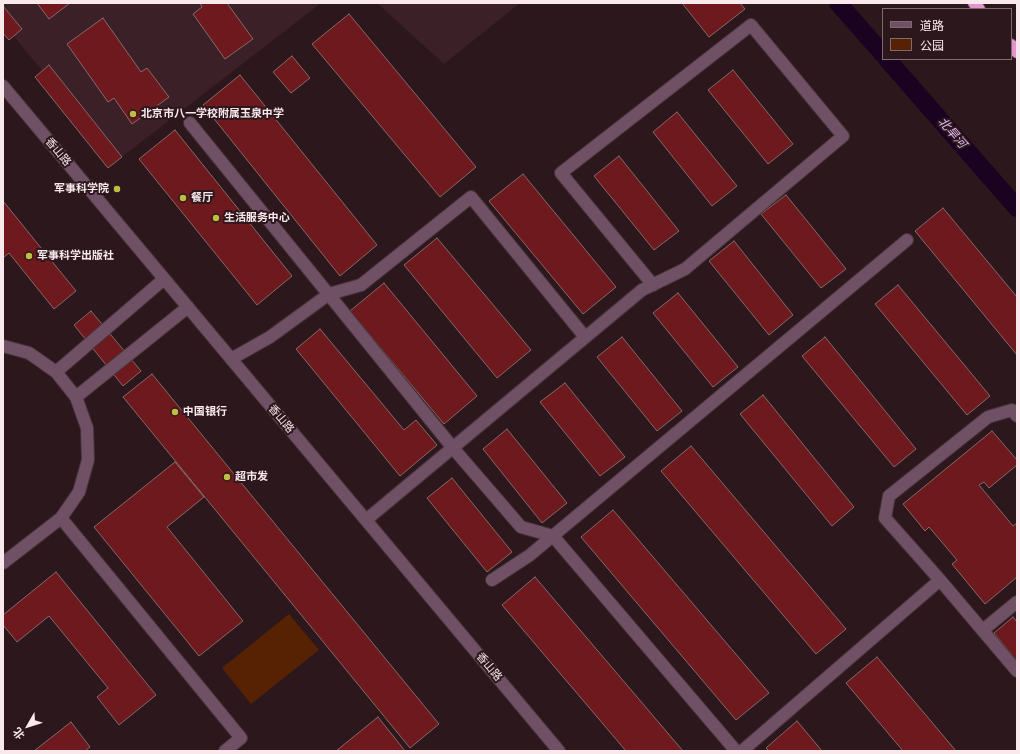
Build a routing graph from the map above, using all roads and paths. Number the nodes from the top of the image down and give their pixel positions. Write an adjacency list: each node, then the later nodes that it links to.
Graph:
1 (3, 86): 4 (street, 香山路)
2 (190, 122): 6 (street)
3 (907, 240): 17 (street)
4 (164, 279): 7 (street, 香山路); 11 (street)
5 (653, 285): 5 (street); 8 (street)
6 (329, 294): 8 (street); 10 (street); 14 (street)
7 (188, 307): 10 (street, 香山路); 12 (street)
8 (585, 337): 14 (street)
9 (3, 346): 11 (street)
10 (231, 359): 16 (street, 香山路)
11 (56, 372): 12 (street)
12 (76, 397): 15 (street)
13 (1017, 416): 20 (street)
14 (453, 448): 16 (street); 17 (street)
15 (61, 518): 18 (street); 24 (street)
16 (366, 520): 25 (street, 香山路)
17 (553, 536): 19 (street); 26 (street)
18 (3, 563)
19 (492, 580)
20 (940, 580): 22 (street); 27 (street)
21 (1017, 602): 22 (street)
22 (983, 630): 23 (street)
23 (1017, 671)
24 (225, 751)
25 (559, 751)
26 (736, 751)
27 (742, 751)

